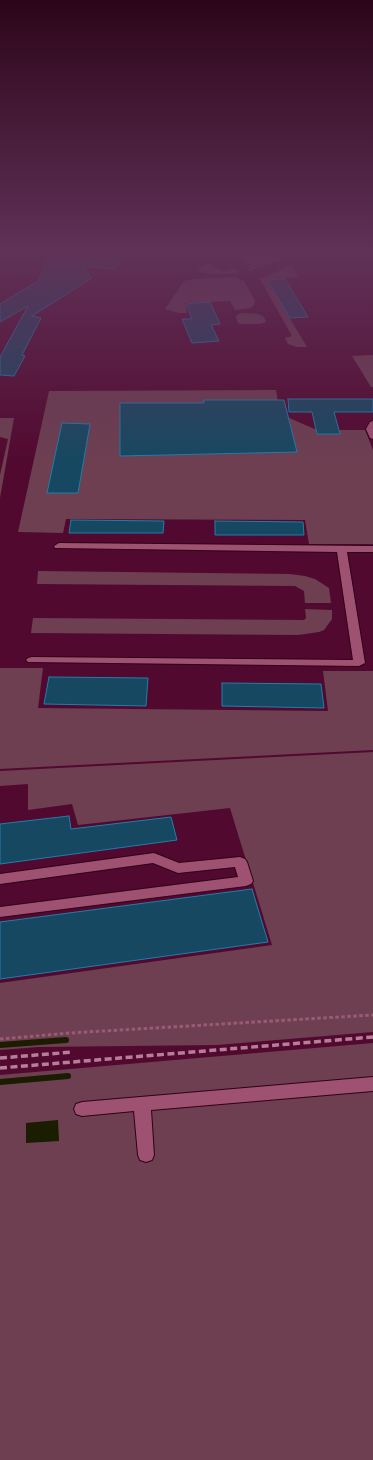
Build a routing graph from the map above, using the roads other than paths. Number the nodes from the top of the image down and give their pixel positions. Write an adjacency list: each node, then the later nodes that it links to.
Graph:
1 (373, 424): 2 (lane)
2 (373, 436)
3 (59, 546): 4 (lane)
4 (342, 549): 5 (lane); 6 (lane)
5 (373, 549)
6 (32, 660)
7 (0, 879): 8 (lane)
8 (0, 912)
9 (373, 1084): 10 (lane)
10 (142, 1104): 11 (lane); 12 (lane)
11 (82, 1109)
12 (146, 1155)

